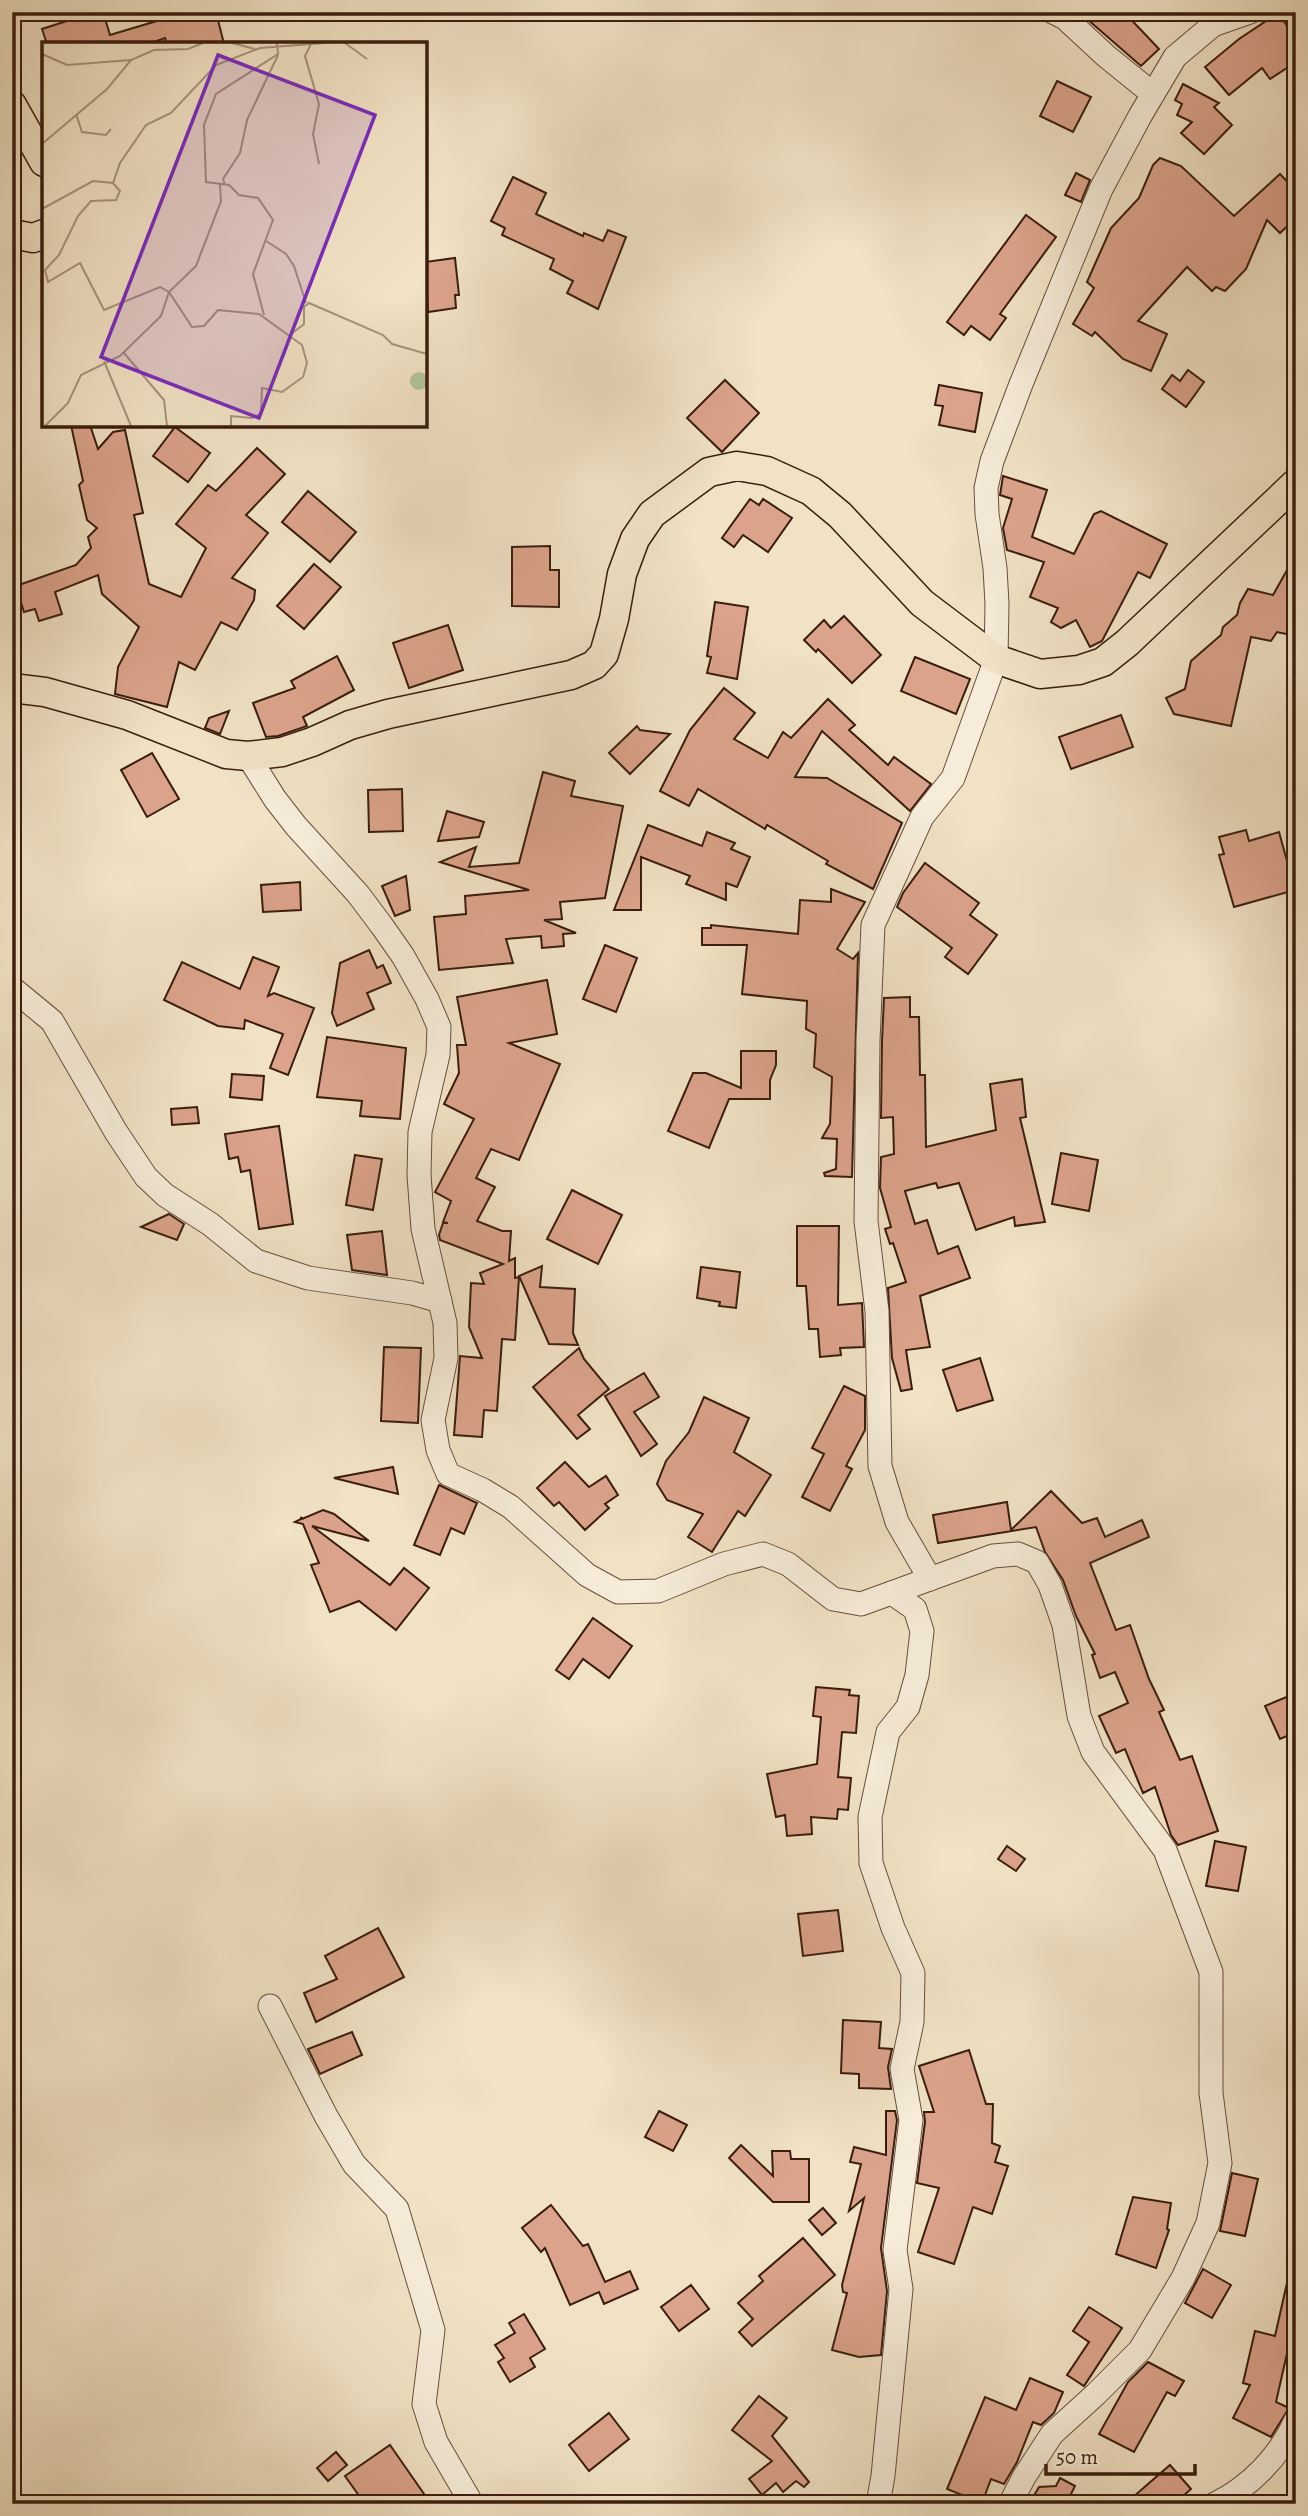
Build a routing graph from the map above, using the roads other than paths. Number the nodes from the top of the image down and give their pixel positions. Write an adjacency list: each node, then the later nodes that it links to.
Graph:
1 (1053, 12): 3 (street)
2 (1250, 12): 3 (street)
3 (1153, 94): 9 (street)
4 (12, 105): 5 (main road)
5 (42, 158)
6 (12, 234): 7 (main road)
7 (42, 235)
8 (1296, 483): 9 (main road)
9 (996, 659): 11 (main road); 14 (street)
10 (12, 688): 11 (main road)
11 (247, 756): 13 (street)
12 (12, 988): 13 (street)
13 (440, 1301): 15 (street)
14 (930, 1579): 15 (street); 20 (street)
15 (892, 1593): 19 (street)
16 (270, 2007): 18 (street)
17 (1296, 2420): 21 (street)
18 (472, 2504)
19 (878, 2504)
20 (1010, 2504)
21 (1215, 2504)

